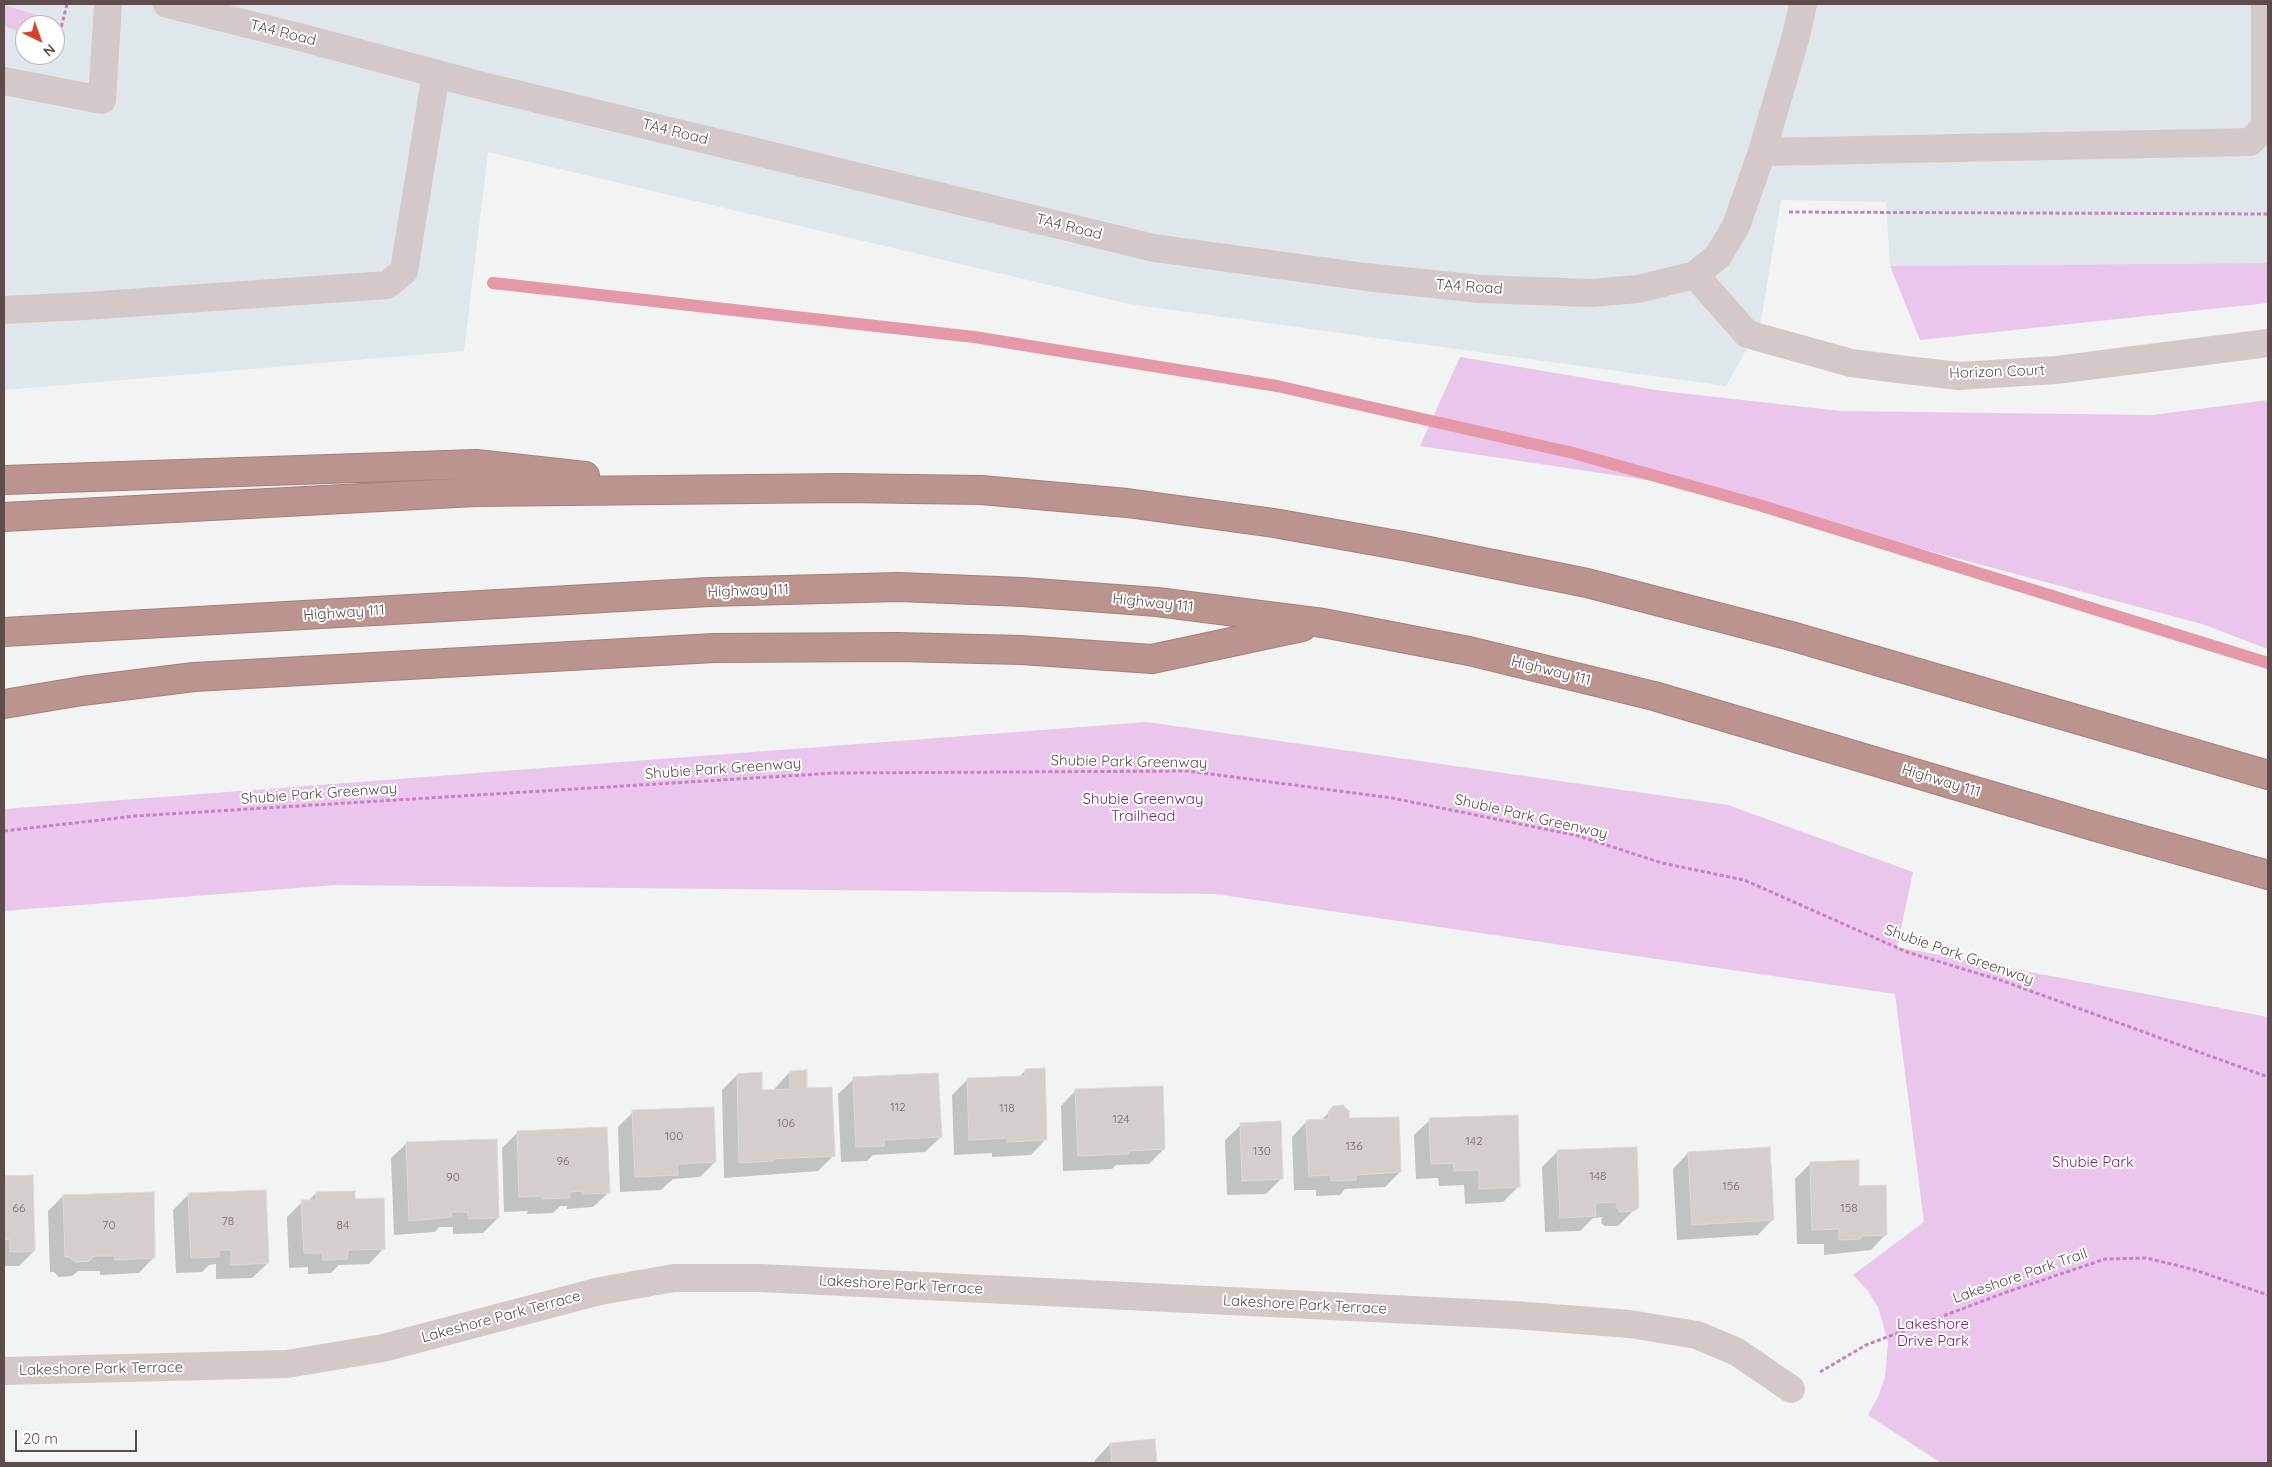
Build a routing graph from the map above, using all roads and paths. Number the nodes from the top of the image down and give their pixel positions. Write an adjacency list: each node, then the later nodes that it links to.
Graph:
1 (108, 4): 6 (street)
2 (167, 4): 5 (street, TA4 Road)
3 (1803, 4): 7 (street, TA4 Road)
4 (2265, 4): 7 (street)
5 (436, 73): 10 (street, TA4 Road); 11 (street)
6 (4, 81)
7 (1762, 152): 10 (street, TA4 Road)
8 (1789, 212): 9 (path)
9 (2268, 214)
10 (1695, 275): 12 (street, Horizon Court)
11 (4, 310)
12 (2268, 343)
13 (4, 480): 14 (highway)
14 (701, 490): 15 (highway); 19 (highway)
15 (4, 518)
16 (1323, 623): 17 (highway, Highway 111); 18 (highway); 21 (highway, Highway 111)
17 (4, 632)
18 (4, 704)
19 (2268, 775)
20 (4, 831): 22 (path, Shubie Park Greenway)
21 (2268, 875)
22 (2268, 1077)
23 (2268, 1295): 25 (path, Lakeshore Park Trail)
24 (4, 1371): 25 (street, Lakeshore Park Terrace)
25 (1792, 1389)

